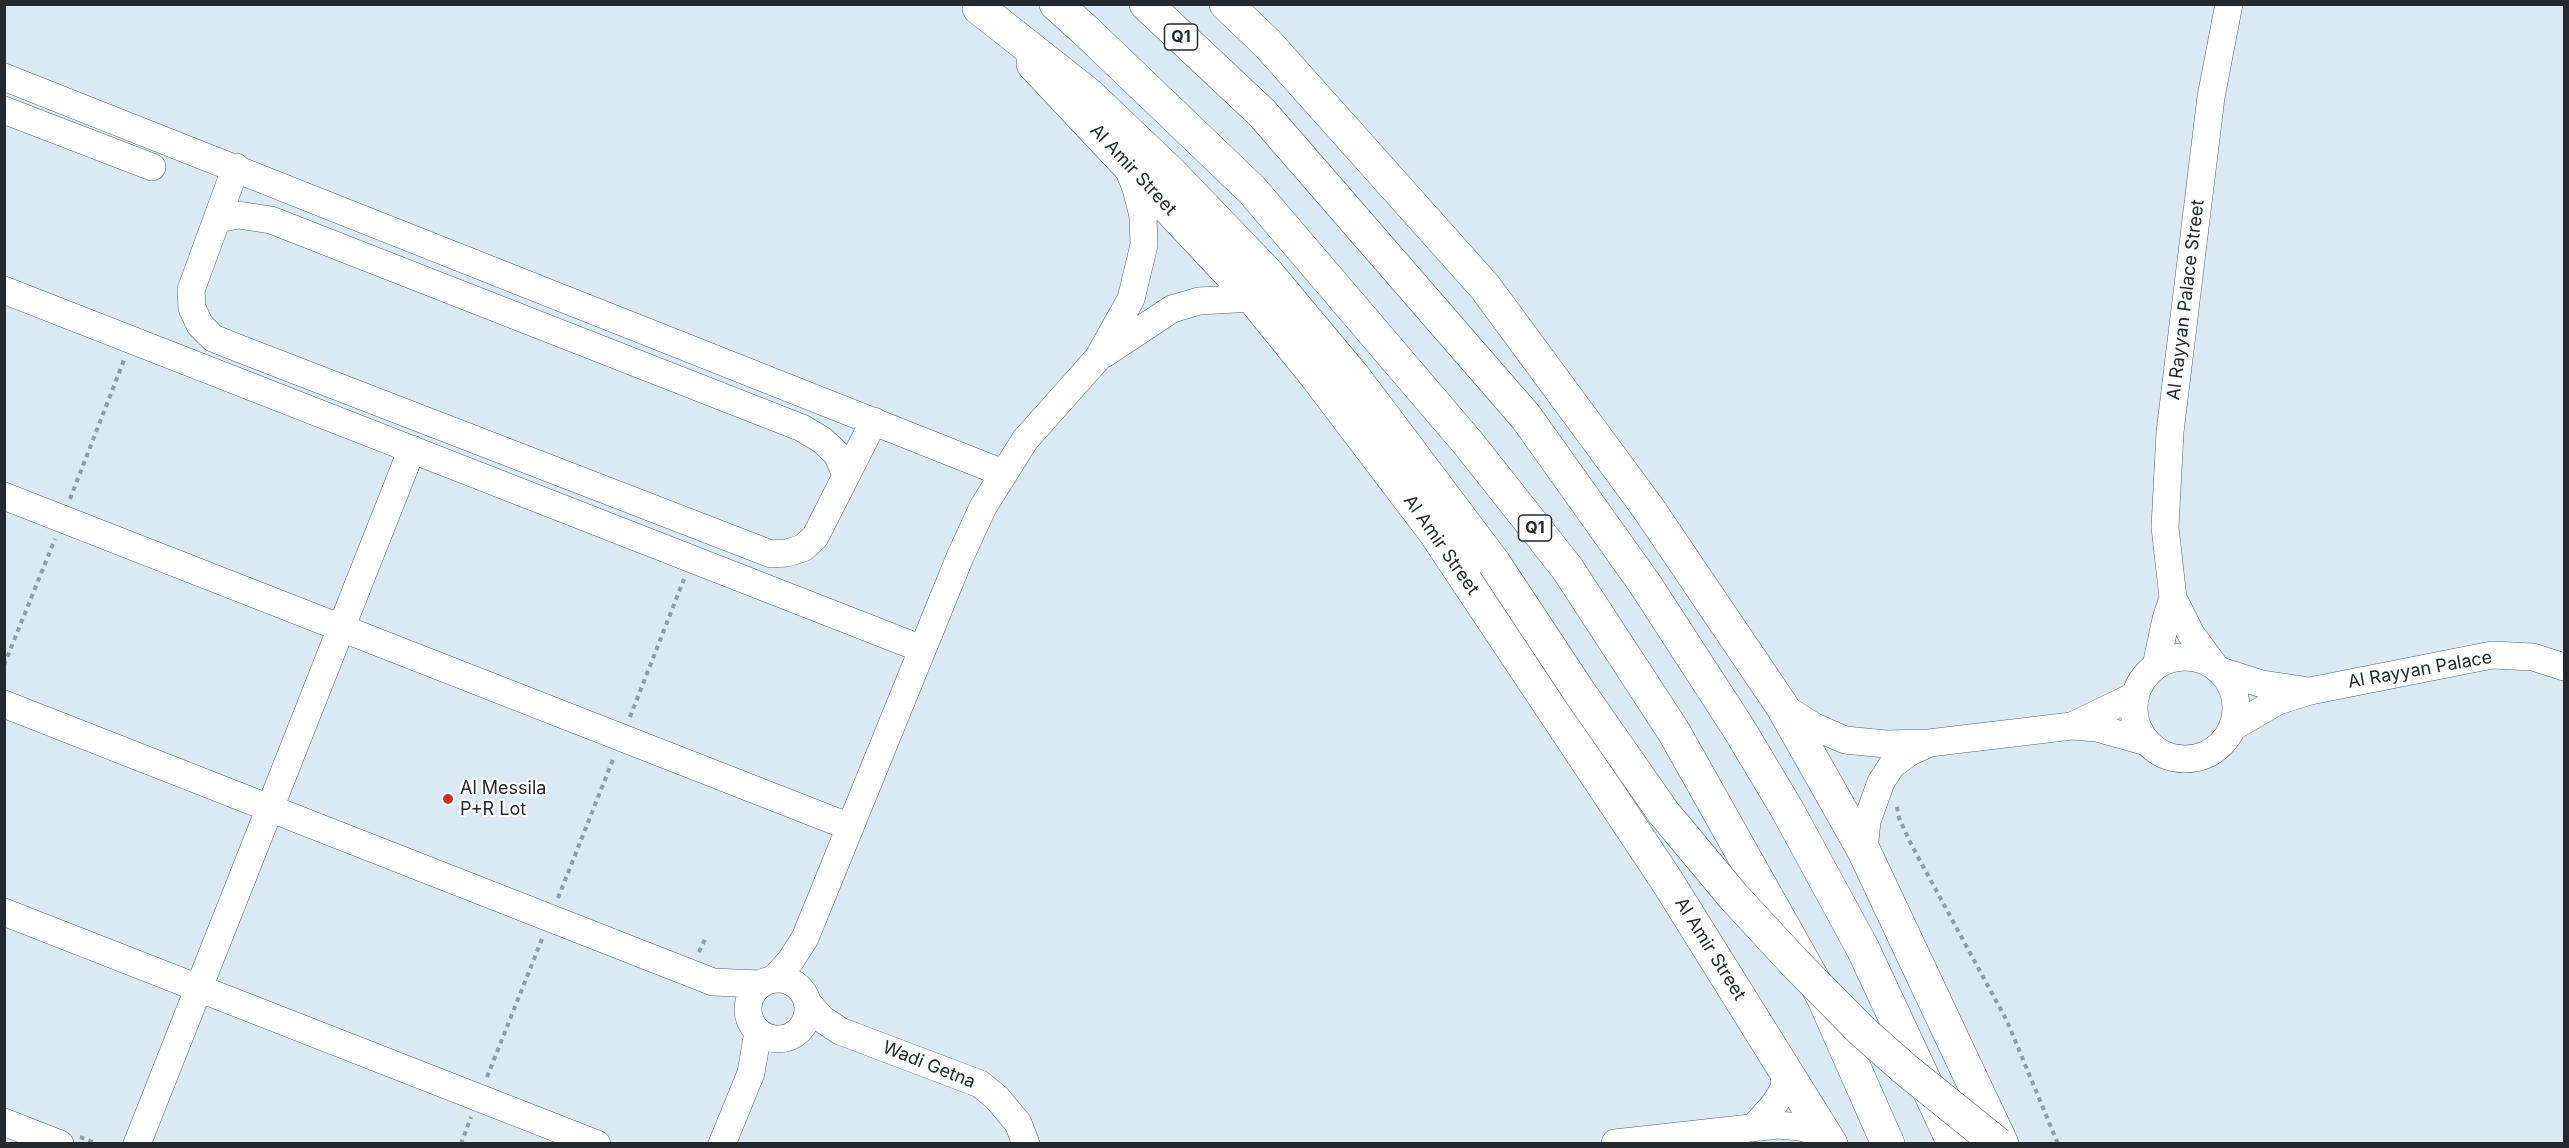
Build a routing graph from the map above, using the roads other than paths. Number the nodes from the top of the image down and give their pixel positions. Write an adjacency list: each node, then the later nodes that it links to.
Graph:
1 (1056, 4): 57 (main road, Q1)
2 (1146, 4): 58 (main road, Q1)
3 (1226, 4): 29 (main road)
4 (2229, 4): 20 (street, Al Rayyan Palace Street)
5 (977, 6): 8 (main road, Al Amir Street); 59 (main road, bridge)
6 (4, 77): 10 (street)
7 (4, 110): 9 (street)
8 (1125, 162): 13 (main road, Al Amir Street); 14 (street)
9 (152, 167)
10 (236, 167): 11 (street); 15 (street)
11 (217, 219): 18 (street); 18 (street)
12 (4, 290): 16 (street)
13 (1253, 298): 14 (street); 45 (main road, Al Amir Street)
14 (1098, 358): 17 (street)
15 (874, 421): 17 (street); 18 (street)
16 (412, 449): 21 (street); 22 (street)
17 (1003, 473): 22 (street)
18 (846, 475)
19 (4, 495): 21 (street)
20 (2173, 598): 23 (street, Al Rayyan Palace Street); 25 (street, Al Rayyan Palace Street)
21 (341, 627): 34 (street); 35 (street)
22 (922, 649): 35 (street)
23 (2156, 666): 25 (street); 27 (street)
24 (2565, 667): 26 (street, Al Rayyan Palace)
25 (2218, 668): 26 (street, Al Rayyan Palace); 31 (street)
26 (2310, 691): 31 (street, Al Rayyan Palace)
27 (2136, 695): 30 (street); 32 (street)
28 (4, 704): 34 (street)
29 (1782, 706): 33 (street); 36 (main road)
30 (2072, 726): 32 (street); 33 (street)
31 (2233, 728): 32 (street)
32 (2147, 742)
33 (1929, 744): 36 (street)
34 (268, 808): 40 (street); 41 (street)
35 (850, 827): 38 (street)
36 (1864, 851): 46 (main road)
37 (4, 912): 41 (street)
38 (805, 938): 39 (street); 42 (street)
39 (767, 981): 40 (street); 42 (street); 43 (street)
40 (713, 982): 43 (street)
41 (198, 987): 52 (street); 53 (street)
42 (805, 997): 43 (street); 44 (street, Wadi Getna)
43 (772, 1028): 44 (street, Wadi Getna); 54 (street)
44 (840, 1030): 55 (street, Wadi Getna)
45 (1785, 1068): 48 (street); 49 (main road, Al Amir Street)
46 (1980, 1096): 59 (main road); 60 (main road)
47 (4, 1122): 51 (street)
48 (1753, 1128): 49 (street); 50 (street)
49 (1827, 1138)
50 (1668, 1140): 56 (street)
51 (60, 1143)
52 (137, 1143)
53 (597, 1143)
54 (723, 1143)
55 (1026, 1143)
56 (1615, 1143)
57 (1888, 1143)
58 (1954, 1143)
59 (2000, 1143)
60 (2008, 1143)

